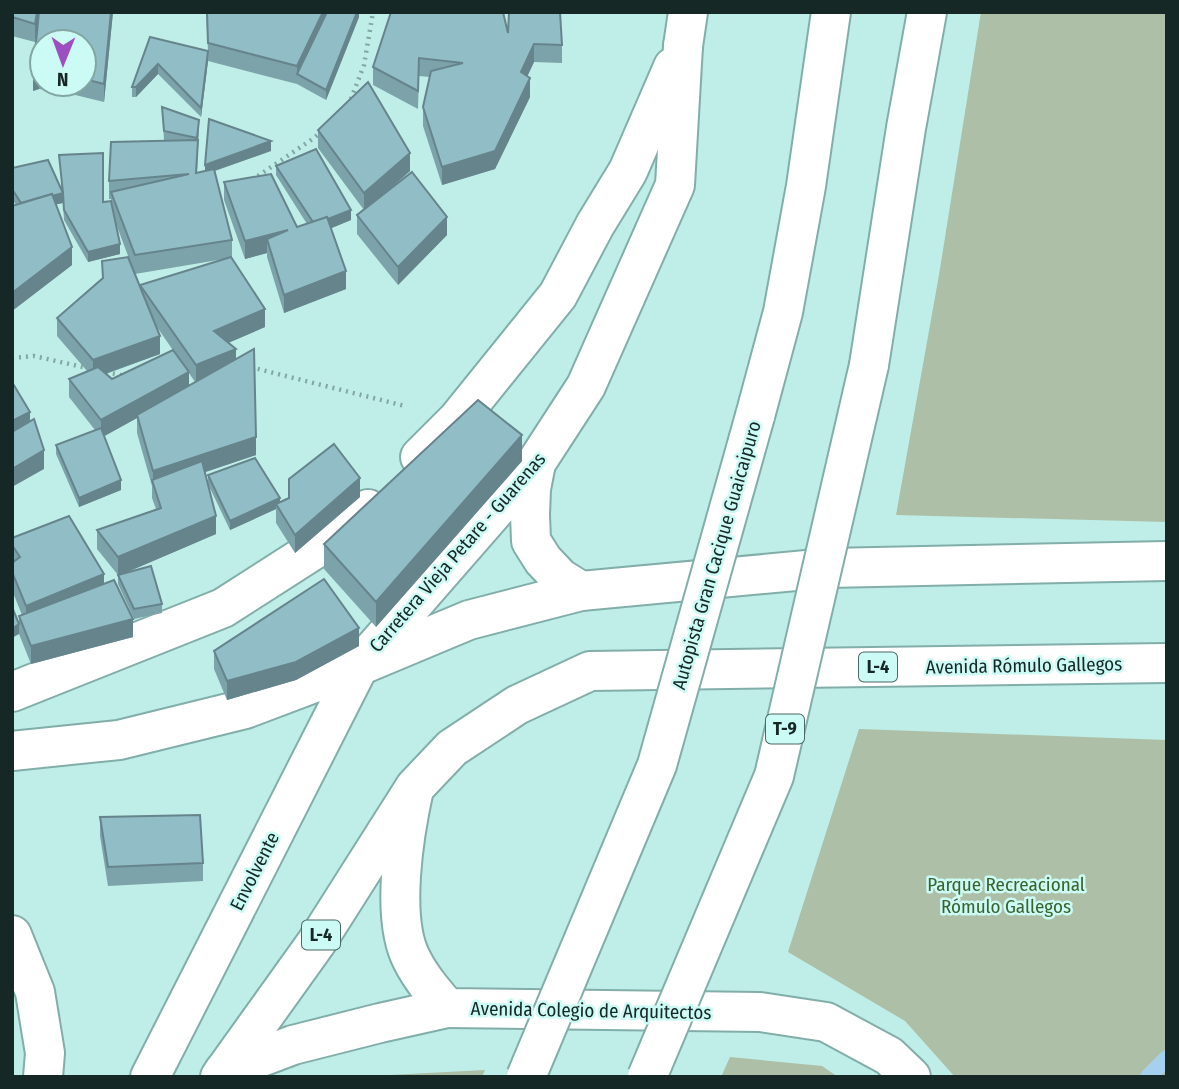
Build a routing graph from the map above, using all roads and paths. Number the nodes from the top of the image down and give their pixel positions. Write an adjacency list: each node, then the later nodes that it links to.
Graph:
1 (373, 12): 5 (path)
2 (831, 12): 25 (main road, Autopista Gran Cacique Guaicaipuro, bridge)
3 (927, 12): 26 (main road, T-9, bridge)
4 (685, 29): 11 (main road, Carretera Vieja Petare - Guarenas); 12 (main road, Carretera Vieja Petare - Guarenas)
5 (348, 106)
6 (322, 130): 7 (path)
7 (247, 183)
8 (12, 358): 10 (path)
9 (241, 372): 11 (path)
10 (137, 379)
11 (458, 419): 17 (main road, Carretera Vieja Petare - Guarenas)
12 (536, 463): 14 (main road); 16 (main road, Carretera Vieja Petare - Guarenas)
13 (1167, 561): 14 (main road)
14 (581, 591): 16 (main road, Carretera Vieja Petare - Guarenas)
15 (1167, 663): 19 (main road, Avenida Rómulo Gallegos / L-4)
16 (359, 666): 18 (main road, Carretera Vieja Petare - Guarenas); 24 (main road, Envolvente)
17 (12, 692)
18 (12, 751)
19 (415, 787): 21 (main road, Avenida Colegio de Arquitectos); 22 (main road, L-4)
20 (12, 935): 23 (main road)
21 (447, 1008): 22 (main road); 27 (main road, Avenida Colegio de Arquitectos)
22 (222, 1074)
23 (43, 1077)
24 (150, 1077)
25 (526, 1077)
26 (648, 1077)
27 (911, 1077)

